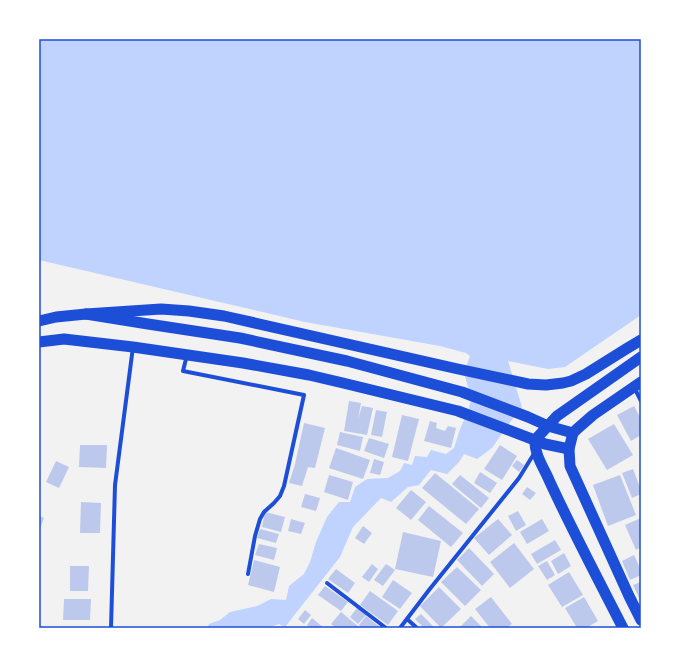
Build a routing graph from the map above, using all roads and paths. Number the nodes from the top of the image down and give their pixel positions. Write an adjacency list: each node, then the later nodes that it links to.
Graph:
1 (86, 314): 2 (highway); 3 (highway); 10 (highway)
2 (39, 321)
3 (641, 340)
4 (39, 342): 5 (highway)
5 (133, 347): 6 (highway); 18 (street)
6 (187, 355): 12 (highway); 14 (street)
7 (641, 357): 10 (highway)
8 (637, 384): 9 (street); 11 (highway)
9 (641, 401)
10 (548, 426): 11 (highway); 12 (highway)
11 (573, 433): 13 (highway)
12 (536, 445): 13 (highway); 16 (street); 22 (highway)
13 (569, 449): 17 (highway)
14 (248, 574)
15 (327, 582): 19 (street)
16 (407, 619): 20 (street); 21 (street)
17 (641, 620)
18 (110, 628)
19 (386, 628)
20 (400, 628)
21 (417, 628)
22 (623, 628)

